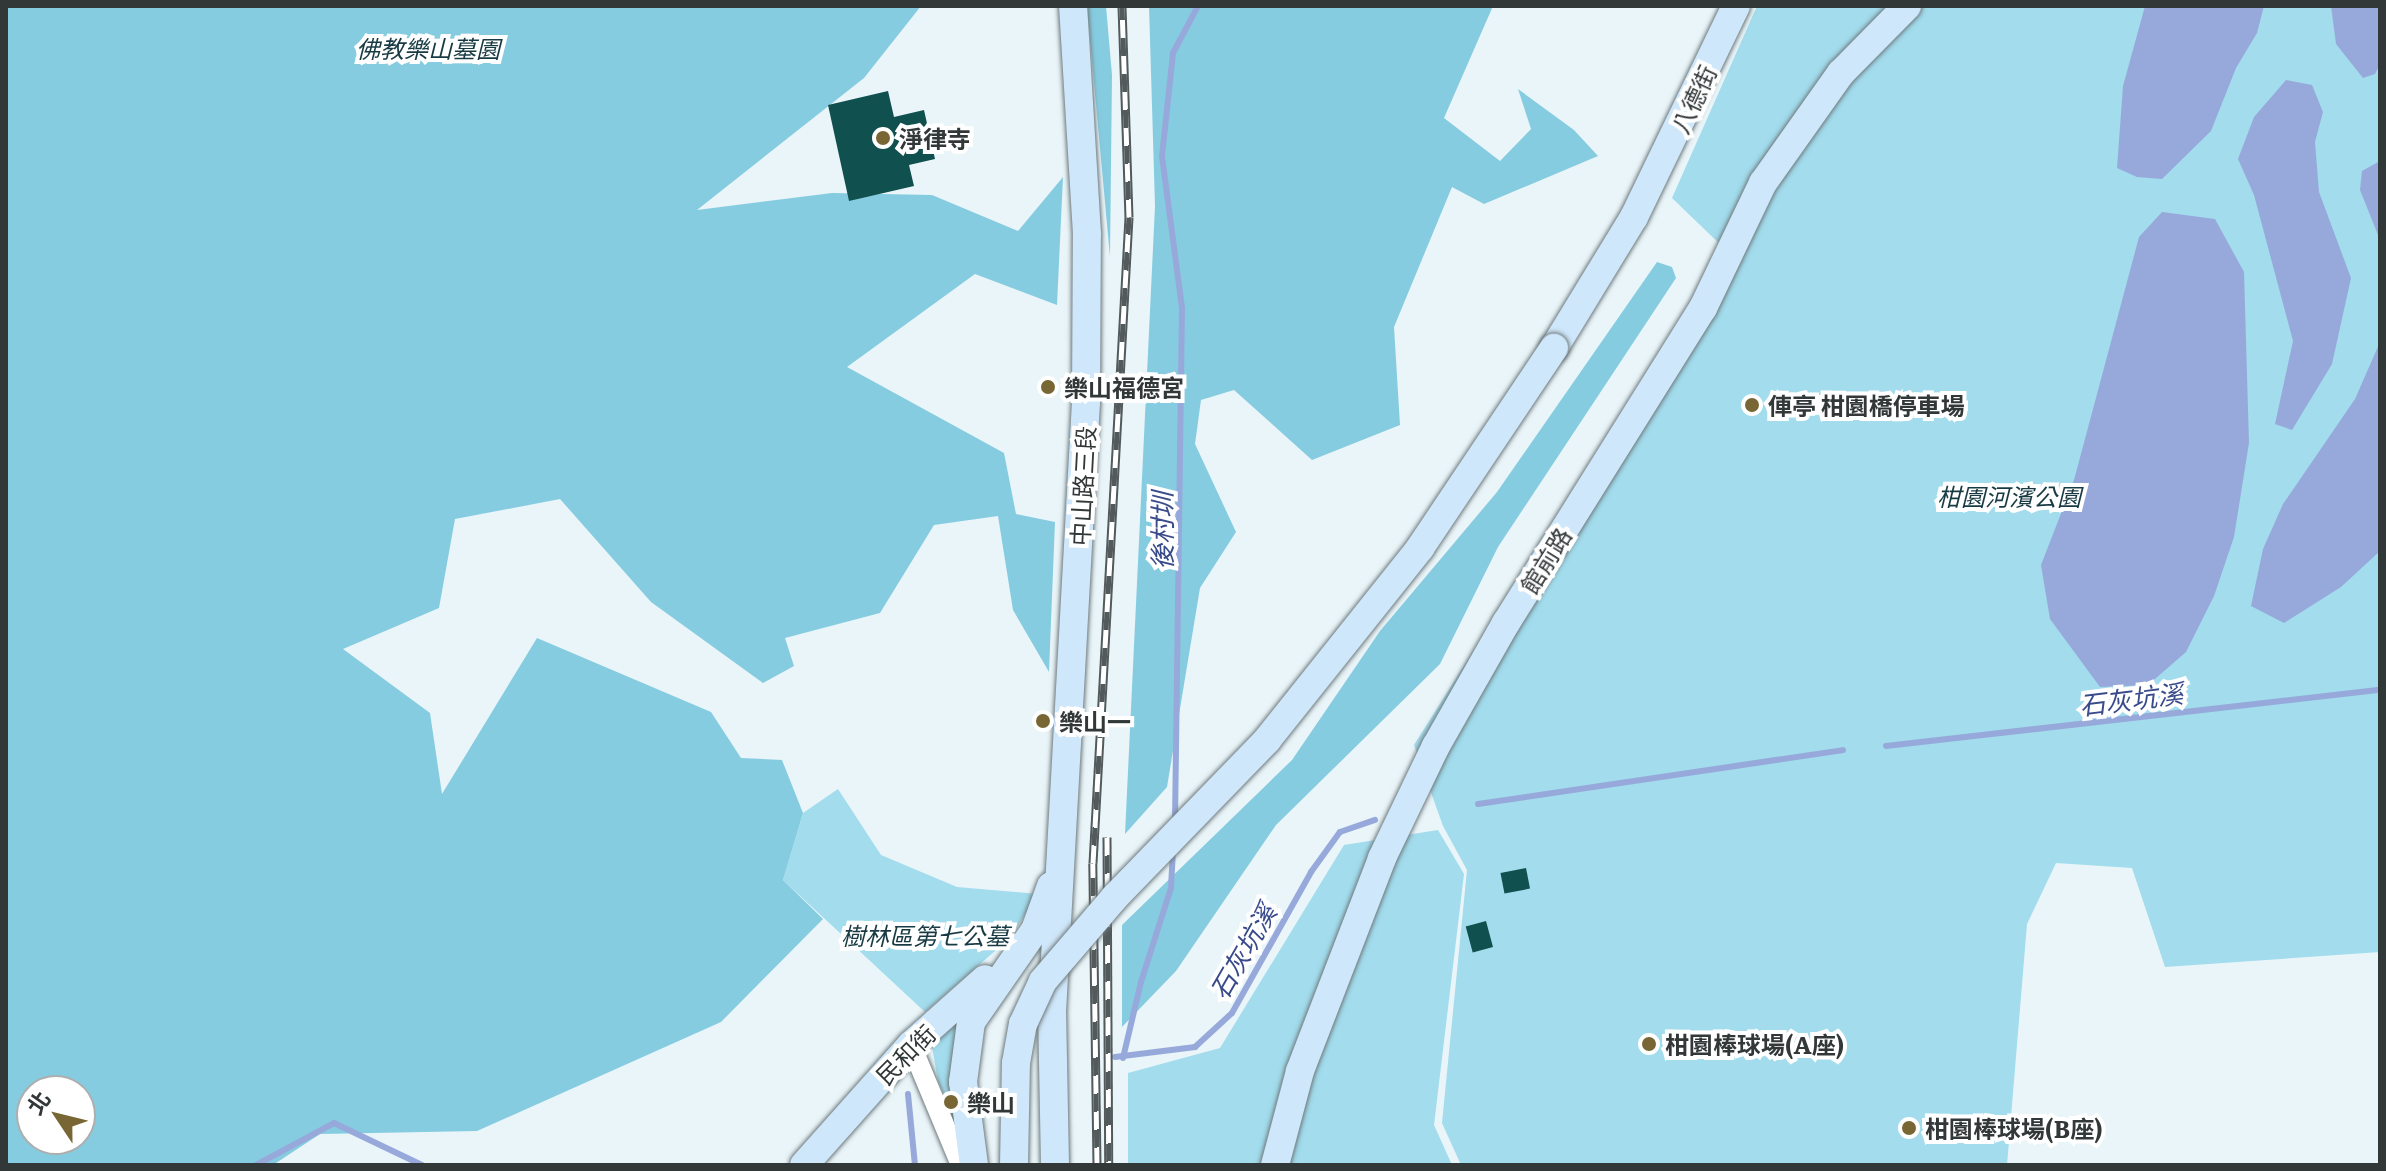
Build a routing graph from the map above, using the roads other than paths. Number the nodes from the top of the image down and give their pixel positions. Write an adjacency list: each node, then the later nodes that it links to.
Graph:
1 (1073, 6): 6 (street, 中山路三段)
2 (1723, 6): 5 (street, 八德街)
3 (1736, 6): 5 (street, 八德街)
4 (1907, 6): 14 (street, 館前路)
5 (1648, 191): 12 (street, 八德街, bridge)
6 (1066, 823): 7 (street, 中山路三段); 13 (street, 中山路三段)
7 (1016, 952): 8 (street, 民和街); 11 (street, 中山路三段)
8 (911, 1045): 9 (street, 民和街); 10 (street)
9 (804, 1165)
10 (961, 1165)
11 (974, 1165)
12 (1014, 1165)
13 (1055, 1165)
14 (1275, 1165)

